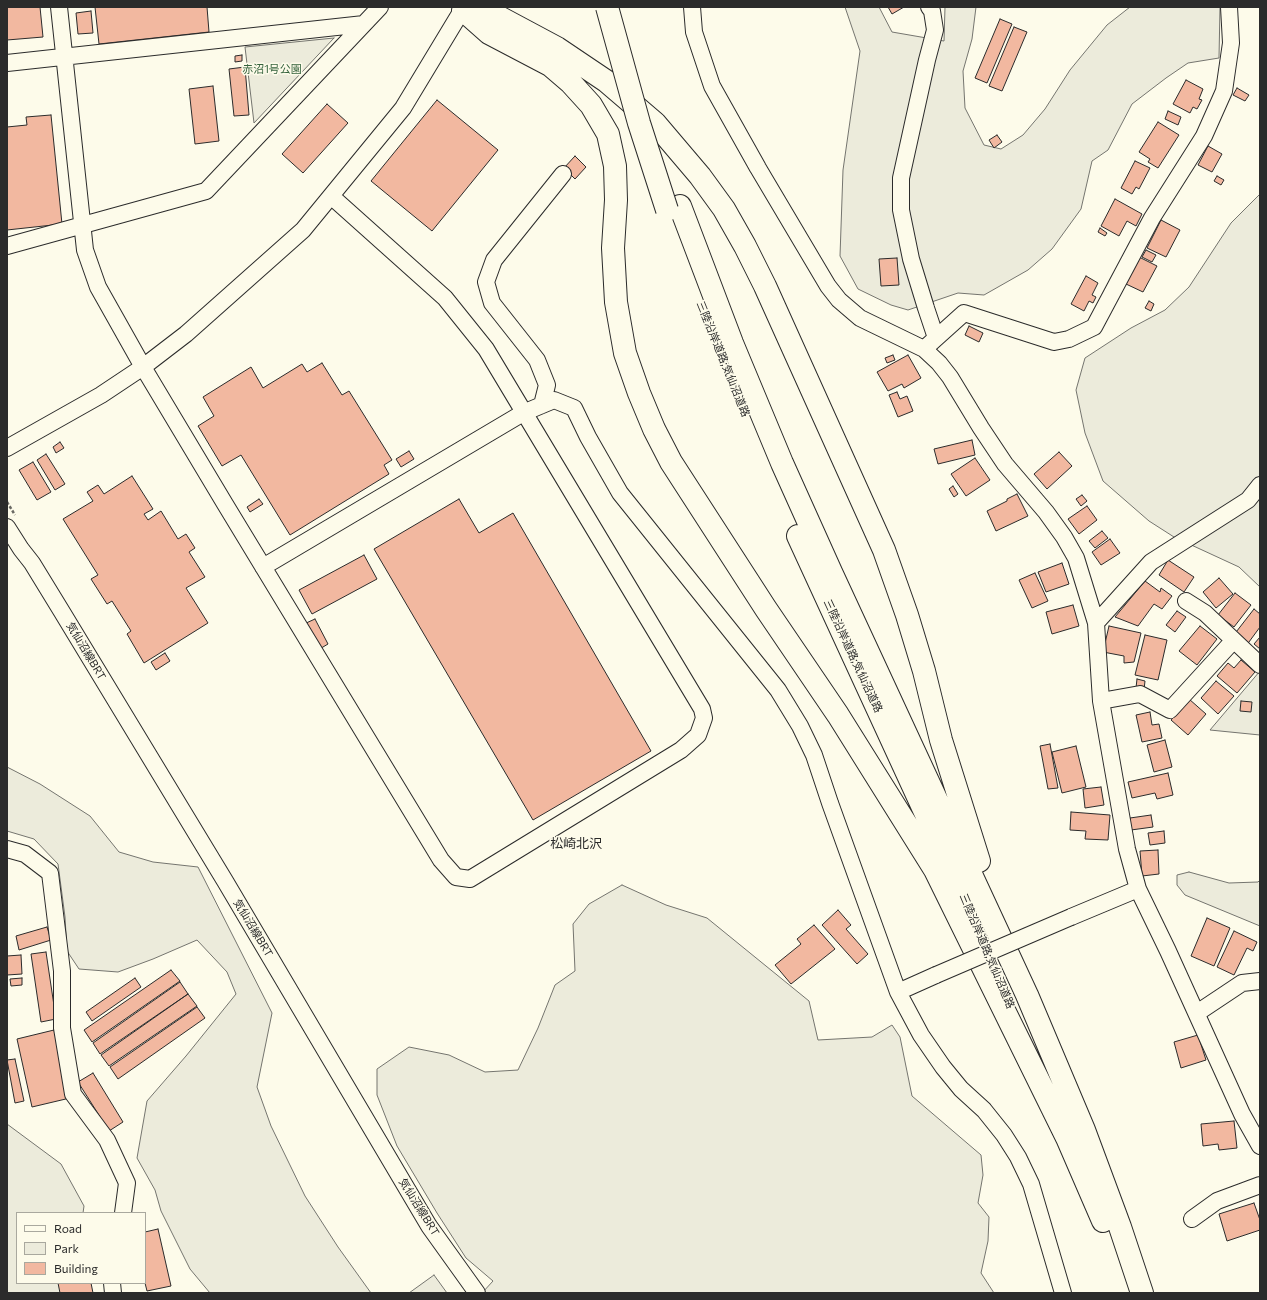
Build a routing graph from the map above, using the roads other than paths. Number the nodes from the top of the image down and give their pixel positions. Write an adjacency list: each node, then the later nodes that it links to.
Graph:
1 (59, 7): 10 (street)
2 (380, 7): 9 (street)
3 (607, 7): 14 (highway, 三陸沿岸道路;気仙沼道路, bridge)
4 (622, 7): 14 (highway, 三陸沿岸道路;気仙沼道路)
5 (692, 7): 18 (street)
6 (929, 7): 17 (street)
7 (1229, 7): 17 (street)
8 (464, 9): 13 (street); 35 (highway); 37 (highway)
9 (364, 24): 10 (street); 15 (street)
10 (64, 56): 11 (street); 15 (street)
11 (7, 63)
12 (563, 174): 20 (street)
13 (330, 196): 19 (street); 21 (street)
14 (674, 208): 35 (highway, 三陸沿岸道路;気仙沼道路); 37 (highway, 三陸沿岸道路;気仙沼道路)
15 (82, 226): 16 (street); 19 (street)
16 (7, 246)
17 (936, 338): 18 (street)
18 (924, 349): 27 (street)
19 (143, 367): 22 (street); 25 (street)
20 (542, 405): 21 (street); 34 (street)
21 (523, 413): 25 (street); 25 (street)
22 (7, 448)
23 (1260, 485): 27 (street)
24 (11, 521): 42 (street, 気仙沼線BRT)
25 (263, 567)
26 (1186, 601): 28 (street)
27 (1096, 623): 30 (street)
28 (1233, 641): 29 (street); 30 (street)
29 (1260, 665)
30 (1101, 701): 32 (street)
31 (7, 849): 40 (street)
32 (1138, 889): 34 (street, bridge); 36 (street)
33 (1260, 981): 36 (street)
34 (898, 992): 43 (street)
35 (1027, 995): 45 (highway, 三陸沿岸道路;気仙沼道路)
36 (1197, 1013): 38 (street)
37 (1068, 1138): 44 (highway, 三陸沿岸道路;気仙沼道路)
38 (1260, 1146)
39 (1260, 1185): 41 (street)
40 (123, 1212)
41 (1192, 1219)
42 (477, 1293)
43 (1063, 1293)
44 (1130, 1293)
45 (1142, 1293)

